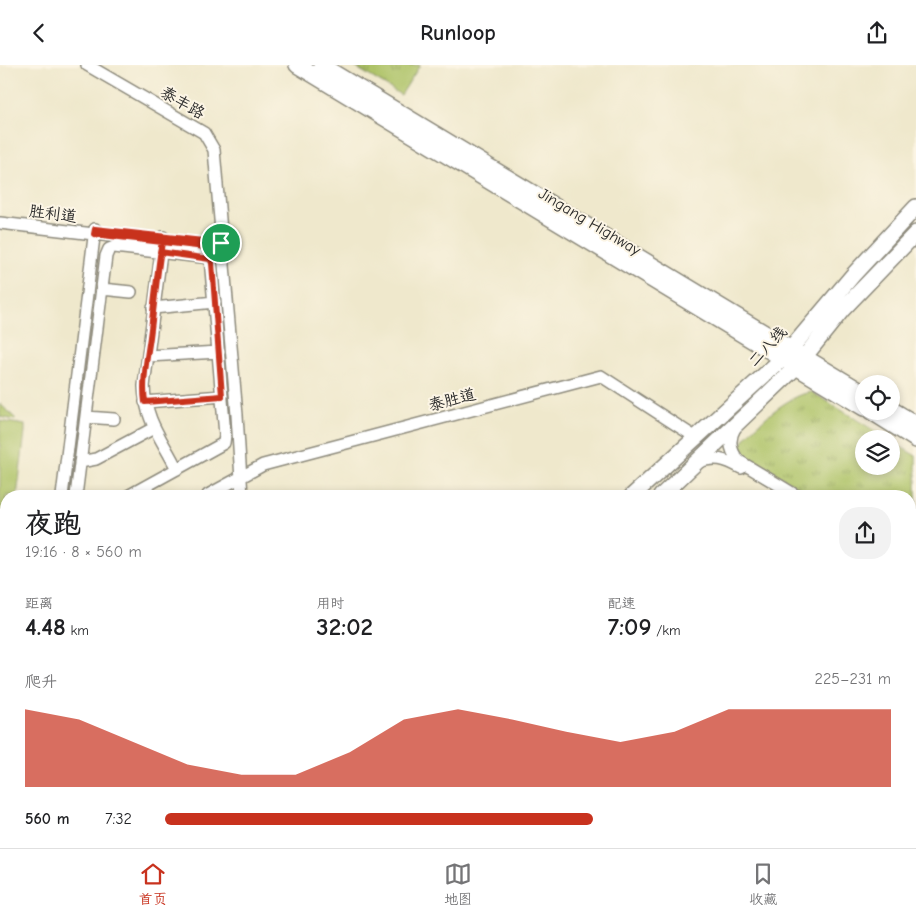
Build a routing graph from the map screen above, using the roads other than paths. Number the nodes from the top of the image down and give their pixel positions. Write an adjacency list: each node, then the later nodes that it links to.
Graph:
1 (87, 65): 10 (street, 泰丰路)
2 (297, 65): 17 (main road, Jingang Highway)
3 (321, 65): 17 (main road, Jingang Highway)
4 (916, 207): 17 (main road, 二八线)
5 (0, 218): 7 (street, 胜利道)
6 (0, 223): 7 (street, 胜利道)
7 (95, 231): 9 (street, 胜利道); 37 (street)
8 (916, 233): 17 (main road, 二八线)
9 (162, 244): 10 (street, 胜利道); 11 (street); 13 (street); 14 (street)
10 (221, 246): 36 (street, 泰丰路)
11 (102, 289): 12 (street); 25 (street)
12 (130, 292)
13 (215, 302): 14 (street); 15 (street)
14 (153, 308): 16 (street)
15 (219, 352): 16 (street); 21 (street)
16 (148, 356): 22 (street)
17 (794, 359): 18 (main road, Jingang Highway); 19 (main road, Jingang Highway); 20 (main road); 30 (main road, 二八线); 31 (main road, 二八线)
18 (823, 382): 23 (main road, Jingang Highway); 30 (main road)
19 (855, 389)
20 (855, 393)
21 (222, 396): 22 (street); 35 (street)
22 (145, 402): 29 (street)
23 (855, 402)
24 (900, 414): 28 (main road)
25 (86, 417): 26 (street); 33 (street)
26 (114, 419)
27 (884, 420): 32 (main road)
28 (916, 424)
29 (154, 428): 33 (street); 35 (street)
30 (735, 428): 34 (main road, 二八线); 45 (street)
31 (695, 437): 36 (street, 泰胜道); 42 (main road, 二八线)
32 (916, 440)
33 (80, 462): 38 (street)
34 (698, 462): 43 (main road, 二八线); 44 (street)
35 (177, 469): 39 (street)
36 (240, 477): 40 (street, 泰胜道); 41 (street, 泰丰路)
37 (63, 490)
38 (77, 490)
39 (139, 490)
40 (217, 490)
41 (241, 490)
42 (638, 490)
43 (668, 490)
44 (778, 490)
45 (787, 490)

